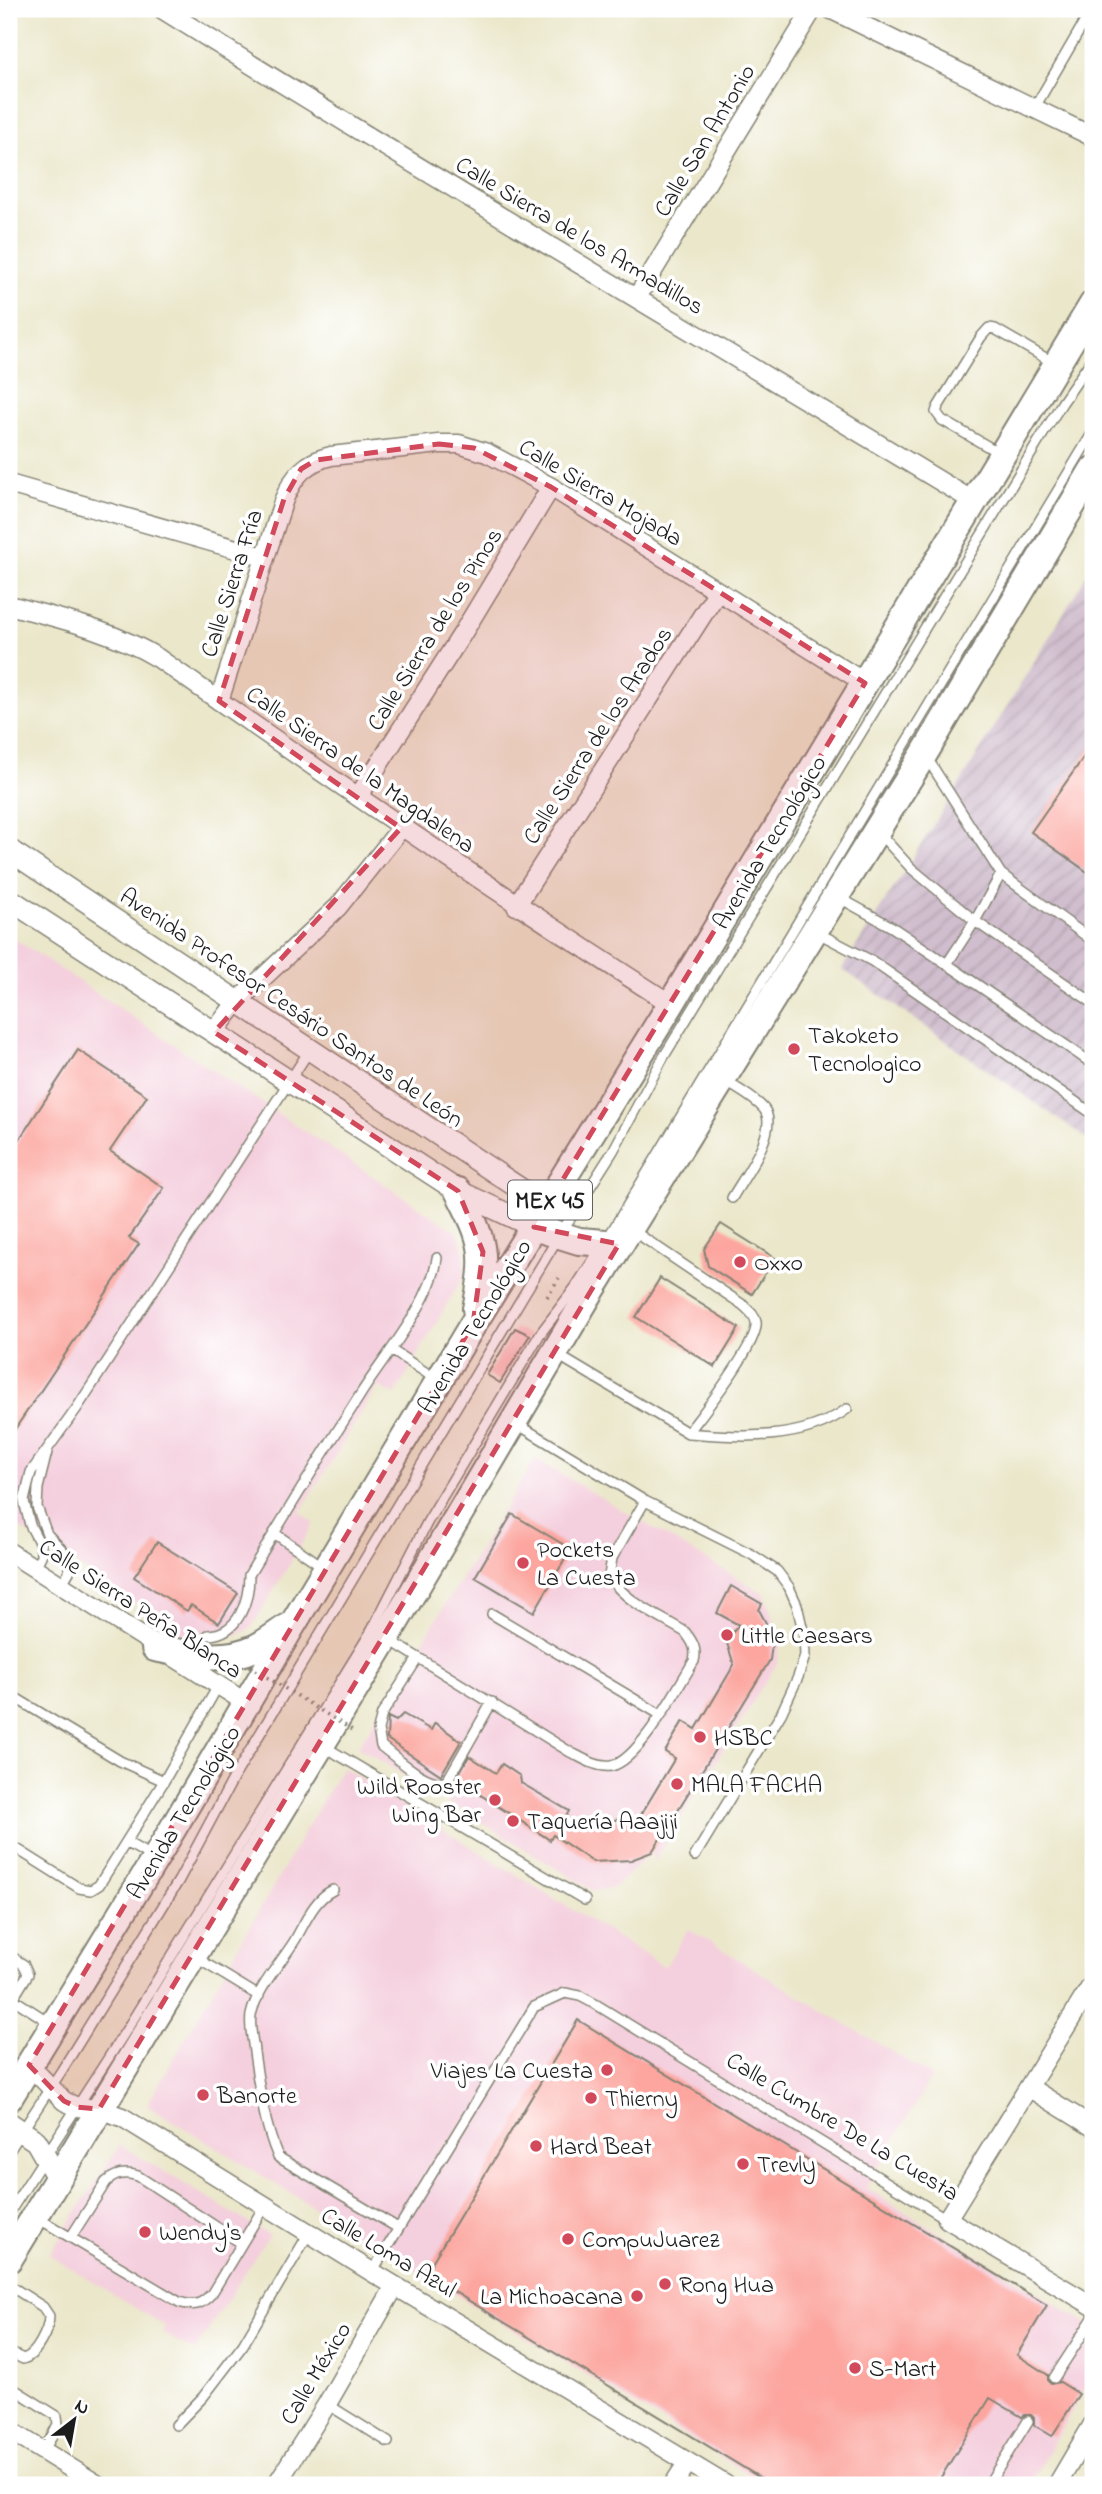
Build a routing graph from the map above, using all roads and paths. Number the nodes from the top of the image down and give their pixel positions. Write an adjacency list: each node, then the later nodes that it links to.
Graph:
1 (162, 9): 7 (street, Calle Sierra de los Armadillos)
2 (813, 9): 7 (street, Calle San Antonio)
3 (830, 9): 5 (street)
4 (1092, 9): 5 (lane)
5 (1035, 107): 6 (street)
6 (1093, 137)
7 (637, 297): 17 (street, Calle Sierra de los Armadillos)
8 (1093, 304): 10 (main road, Avenida Tecnológico / MEX 45)
9 (1093, 358): 48 (lane)
10 (1055, 364): 12 (main road, Avenida Tecnológico / MEX 45); 12 (lane)
11 (1093, 432): 49 (lane)
12 (1001, 455): 17 (main road, Avenida Tecnológico / MEX 45)
13 (1093, 470): 23 (main road)
14 (291, 482): 16 (street, Calle Sierra Mojada); 18 (street, Calle Sierra Fría)
15 (9, 484): 18 (street)
16 (551, 487): 19 (street, Calle Sierra Mojada); 24 (street, Calle Sierra de los Pinos)
17 (973, 501): 21 (main road, Avenida Tecnológico / MEX 45)
18 (264, 557): 22 (street, Calle Sierra Fría)
19 (718, 591): 21 (street, Calle Sierra Mojada); 31 (street, Calle Sierra de los Arados)
20 (9, 605): 22 (street, Calle Sierra de la Magdalena)
21 (865, 682): 38 (main road, Avenida Tecnológico / MEX 45)
22 (219, 701): 24 (street, Calle Sierra de la Magdalena)
23 (924, 754): 26 (main road); 28 (lane)
24 (358, 797): 25 (street, Calle Sierra de la Magdalena)
25 (401, 828): 31 (street, Calle Sierra de la Magdalena); 36 (street)
26 (877, 830): 29 (main road); 32 (lane)
27 (9, 850): 36 (street, Avenida Profesor Cesário Santos de León)
28 (1001, 874): 32 (lane); 34 (lane)
29 (836, 896): 33 (main road); 35 (lane)
30 (9, 898): 39 (street)
31 (516, 906): 38 (street, Calle Sierra de la Magdalena)
32 (975, 921): 35 (lane); 37 (lane)
33 (814, 930): 42 (main road); 44 (lane)
34 (1093, 941)
35 (947, 964): 41 (lane)
36 (237, 1002): 39 (street); 40 (street, Avenida Profesor Cesário Santos de León)
37 (1093, 1003)
38 (671, 1004): 47 (main road, Avenida Tecnológico / MEX 45)
39 (214, 1032): 43 (street)
40 (309, 1051): 43 (lane); 47 (street, Avenida Profesor Cesário Santos de León)
41 (1093, 1064)
42 (723, 1079): 46 (lane); 49 (main road)
43 (289, 1082): 45 (street); 58 (lane)
44 (1093, 1114)
45 (458, 1191): 47 (street); 51 (main road)
46 (732, 1198)
47 (540, 1217): 48 (main road); 51 (main road, Avenida Tecnológico / MEX 45)
48 (559, 1236): 49 (main road); 94 (lane)
49 (618, 1239): 53 (main road); 57 (lane); 96 (lane)
50 (437, 1258): 52 (lane)
51 (473, 1324): 54 (main road, Avenida Tecnológico / MEX 45)
52 (391, 1350): 54 (lane); 60 (lane)
53 (555, 1353): 56 (main road); 57 (lane)
54 (439, 1381): 63 (main road, Avenida Tecnológico / MEX 45)
55 (847, 1409): 57 (lane)
56 (514, 1422): 59 (lane); 68 (main road)
57 (688, 1433)
58 (48, 1447): 62 (lane); 64 (lane)
59 (645, 1501): 76 (lane); 82 (lane)
60 (274, 1533): 63 (lane); 67 (lane)
61 (9, 1552): 62 (street, Calle Sierra Peña Blanca)
62 (34, 1569): 64 (street, Calle Sierra Peña Blanca)
63 (327, 1569): 66 (main road, Avenida Tecnológico / MEX 45)
64 (61, 1585): 69 (street, Calle Sierra Peña Blanca)
65 (492, 1614): 76 (lane)
66 (293, 1624): 69 (main road); 75 (main road, Avenida Tecnológico / MEX 45)
67 (208, 1635)
68 (386, 1638): 70 (lane); 78 (main road)
69 (155, 1648): 72 (street, Calle Sierra Peña Blanca)
70 (418, 1658): 74 (lane); 74 (lane)
71 (249, 1666): 77 (path, bridge)
72 (218, 1686): 75 (street, Calle Sierra Peña Blanca); 79 (lane)
73 (9, 1694): 79 (lane)
74 (492, 1702): 76 (lane)
75 (248, 1704): 83 (main road, Avenida Tecnológico / MEX 45)
76 (661, 1714)
77 (352, 1730)
78 (320, 1744): 85 (lane); 87 (main road)
79 (164, 1781): 80 (lane)
80 (127, 1842): 81 (lane); 83 (lane)
81 (9, 1844)
82 (695, 1856)
83 (155, 1859): 91 (main road, Avenida Tecnológico / MEX 45)
84 (333, 1890): 89 (lane)
85 (586, 1900)
86 (9, 1955): 90 (lane)
87 (193, 1956): 89 (lane); 96 (main road)
88 (1093, 1983): 93 (street)
89 (259, 1996): 105 (lane)
90 (10, 2000): 91 (lane)
91 (52, 2024): 92 (main road, Avenida Tecnológico / MEX 45)
92 (29, 2065): 94 (street, Calle Loma Azul); 95 (main road, Avenida Tecnológico / MEX 45)
93 (1030, 2088): 98 (street); 104 (street)
94 (50, 2089): 96 (street, Calle Loma Azul); 97 (lane)
95 (9, 2098)
96 (88, 2108): 100 (lane); 101 (main road); 102 (street, Calle Loma Azul)
97 (15, 2126): 99 (lane); 100 (street)
98 (1093, 2127)
99 (9, 2151)
100 (45, 2155): 101 (street); 103 (lane)
101 (58, 2179): 103 (main road)
102 (265, 2206): 106 (street, Calle Loma Azul); 108 (lane)
103 (22, 2215): 107 (lane); 109 (main road)
104 (947, 2219): 105 (lane, Calle Cumbre De La Cuesta); 113 (street, Calle Cumbre De La Cuesta)
105 (398, 2228): 110 (lane)
106 (309, 2233): 110 (street, Calle Loma Azul); 121 (lane)
107 (71, 2237): 108 (lane); 108 (lane)
108 (241, 2243)
109 (9, 2259)
110 (372, 2272): 112 (street, Calle Loma Azul)
111 (9, 2285): 115 (lane)
112 (395, 2286): 118 (street, Calle México); 125 (street, Calle Loma Azul)
113 (1093, 2306)
114 (1093, 2318): 116 (lane)
115 (9, 2352)
116 (1054, 2378)
117 (9, 2386): 124 (lane)
118 (327, 2404): 123 (lane); 127 (street, Calle México)
119 (1028, 2421): 130 (lane)
120 (1093, 2424): 131 (street)
121 (176, 2425)
122 (9, 2430): 124 (street)
123 (388, 2442)
124 (44, 2451): 126 (street)
125 (688, 2462): 128 (street); 129 (street, Calle Loma Azul)
126 (94, 2484)
127 (276, 2485)
128 (673, 2485)
129 (726, 2485)
130 (988, 2485)
131 (1057, 2485)

